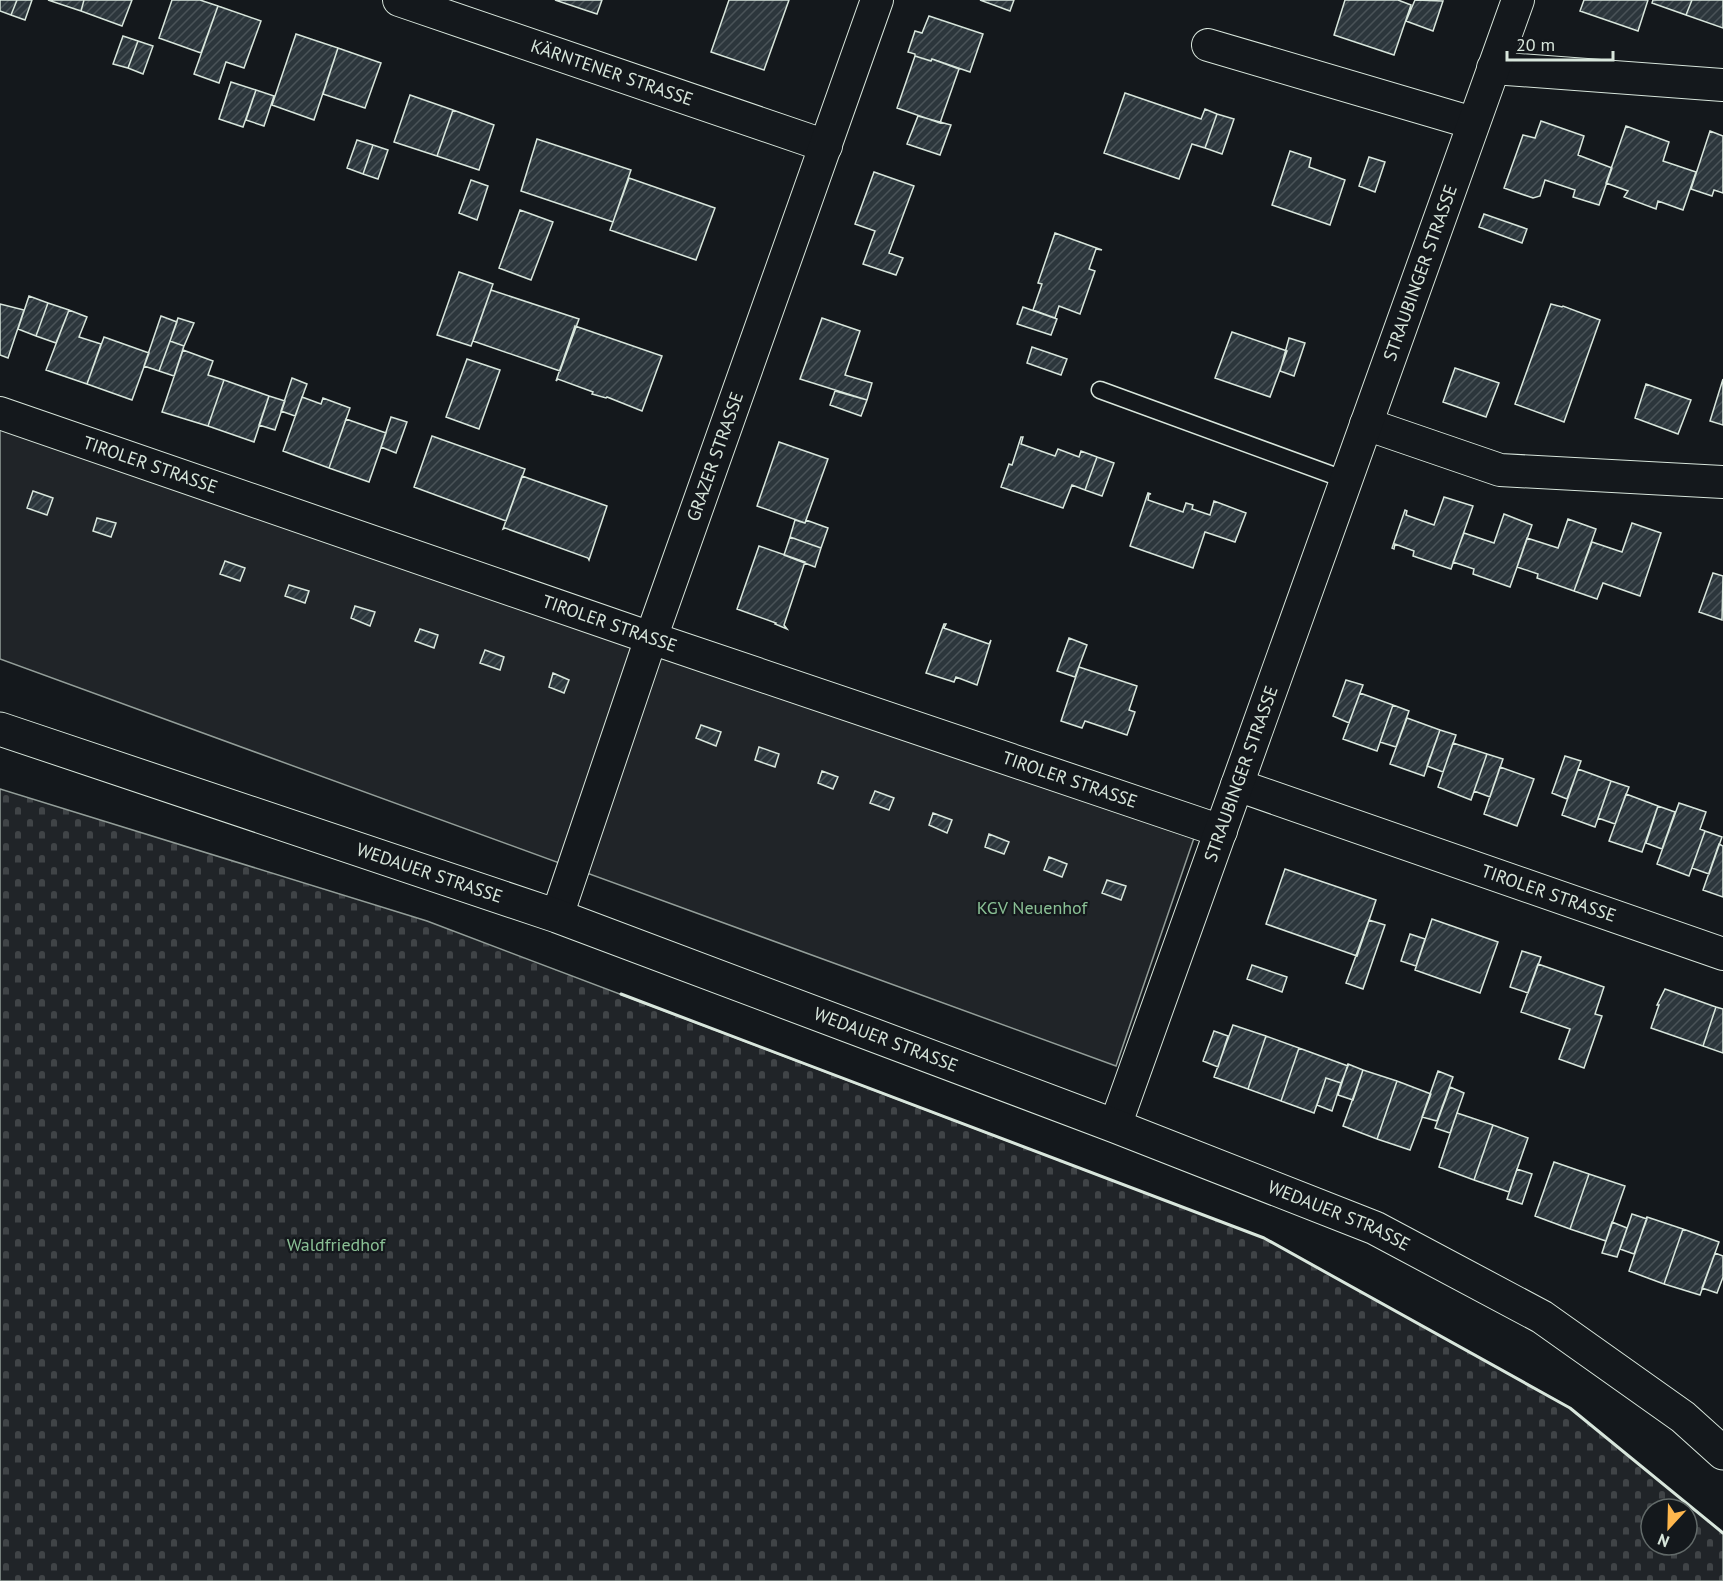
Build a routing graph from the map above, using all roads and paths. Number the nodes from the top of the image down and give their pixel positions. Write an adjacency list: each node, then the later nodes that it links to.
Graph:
1 (399, 0): 8 (street, KÄRNTENER STRASSE)
2 (877, 0): 8 (street, GRAZER STRASSE)
3 (1518, 0): 5 (street, STRAUBINGER STRASSE)
4 (1208, 45): 7 (street)
5 (1493, 68): 6 (street); 7 (street, STRAUBINGER STRASSE)
6 (1723, 86)
7 (1473, 123): 11 (street, STRAUBINGER STRASSE)
8 (826, 146): 14 (street, GRAZER STRASSE)
9 (1100, 390): 12 (lane)
10 (0, 413): 14 (street, TIROLER STRASSE)
11 (1366, 424): 12 (street, STRAUBINGER STRASSE); 13 (street)
12 (1346, 480): 16 (street, STRAUBINGER STRASSE)
13 (1723, 482)
14 (651, 638): 17 (street, TIROLER STRASSE); 18 (street, GRAZER STRASSE)
15 (0, 729): 18 (street, WEDAUER STRASSE)
16 (1237, 785): 17 (street, STRAUBINGER STRASSE); 19 (street, TIROLER STRASSE)
17 (1221, 831): 20 (street, STRAUBINGER STRASSE)
18 (557, 916): 20 (street, WEDAUER STRASSE)
19 (1723, 954)
20 (1115, 1126): 21 (street, WEDAUER STRASSE)
21 (1723, 1453)

